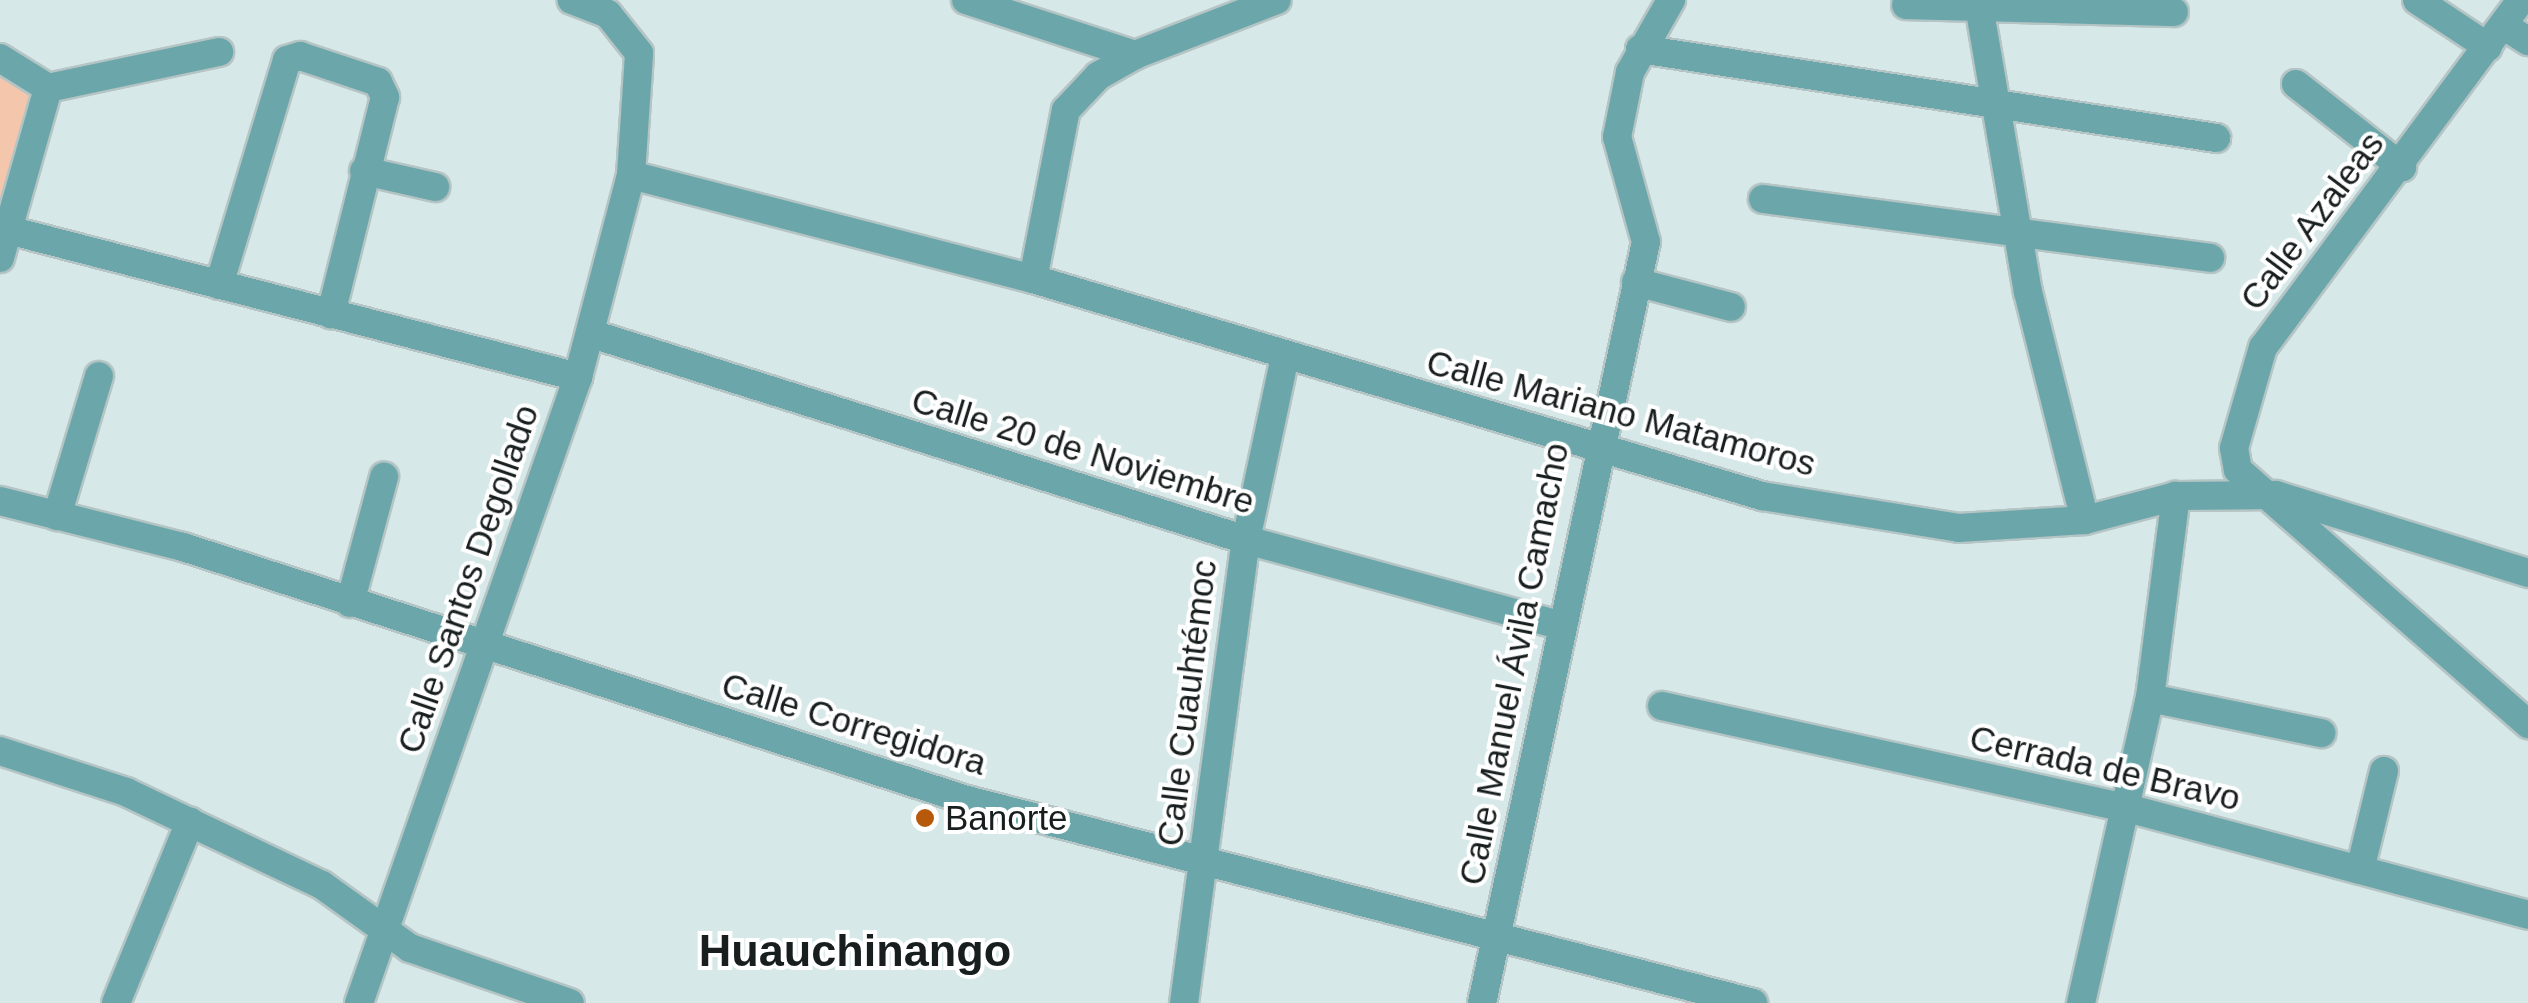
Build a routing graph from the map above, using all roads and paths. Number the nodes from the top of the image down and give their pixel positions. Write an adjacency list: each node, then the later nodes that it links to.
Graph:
1 (572, 0): 22 (street, Calle Santos Degollado)
2 (966, 0): 14 (street)
3 (1277, 0): 14 (street)
4 (2416, 0): 10 (street)
5 (2521, 0): 10 (street, Calle Azaleas)
6 (1662, 5): 12 (street, Calle Manuel Ávila Camacho)
7 (1906, 5): 8 (street)
8 (1979, 5): 9 (street); 18 (street)
9 (2174, 12)
10 (2496, 36): 11 (street); 20 (street, Calle Azaleas)
11 (2528, 42)
12 (1640, 49): 18 (street); 29 (street, Calle Manuel Ávila Camacho)
13 (219, 52): 17 (street)
14 (1135, 55): 28 (street)
15 (0, 58): 17 (street)
16 (2296, 84): 20 (street)
17 (48, 88): 26 (street)
18 (2000, 107): 19 (street); 25 (street)
19 (2216, 138)
20 (2402, 167): 39 (street, Calle Azaleas)
21 (364, 170): 23 (street); 30 (street); 32 (street)
22 (632, 175): 28 (street, Calle Mariano Matamoros); 33 (street, Calle Santos Degollado)
23 (435, 187)
24 (1763, 199): 25 (street)
25 (2018, 235): 27 (street); 43 (street)
26 (4, 244): 30 (street)
27 (2210, 258)
28 (1033, 279): 34 (street, Calle Mariano Matamoros)
29 (1636, 282): 31 (street); 37 (street, Calle Manuel Ávila Camacho)
30 (219, 284): 32 (street)
31 (1731, 307)
32 (332, 314): 36 (street)
33 (592, 334): 36 (street, Calle Santos Degollado); 44 (street, Calle 20 de Noviembre)
34 (1285, 356): 37 (street, Calle Mariano Matamoros); 44 (street, Calle Cuauhtémoc)
35 (99, 376): 42 (street)
36 (578, 377): 48 (street, Calle Santos Degollado)
37 (1594, 452): 43 (street, Calle Mariano Matamoros); 47 (street, Calle Manuel Ávila Camacho)
38 (384, 477): 46 (street)
39 (2276, 495): 40 (street, Calle Mariano Matamoros); 45 (street); 51 (street)
40 (2176, 496): 43 (street, Calle Mariano Matamoros); 49 (street)
41 (0, 501): 42 (street, Calle Corregidora)
42 (58, 516): 46 (street, Calle Corregidora)
43 (2085, 520)
44 (1246, 540): 47 (street, Calle 20 de Noviembre); 57 (street, Calle Cuauhtémoc)
45 (2528, 573)
46 (350, 602): 48 (street, Calle Corregidora)
47 (1558, 625): 61 (street, Calle Manuel Ávila Camacho)
48 (484, 647): 57 (street, Calle Corregidora); 60 (street, Calle Santos Degollado)
49 (2150, 698): 52 (street); 55 (street)
50 (1662, 706): 55 (street, Cerrada de Bravo)
51 (2528, 724)
52 (2321, 733)
53 (0, 751): 56 (street)
54 (2384, 771): 58 (street)
55 (2127, 808): 58 (street, Cerrada de Bravo); 68 (street)
56 (190, 822): 60 (street); 62 (street)
57 (1204, 858): 61 (street, Calle Corregidora); 65 (street, Calle Cuauhtémoc)
58 (2360, 870): 59 (street, Cerrada de Bravo)
59 (2528, 914)
60 (384, 929): 63 (street, Calle Santos Degollado); 64 (street)
61 (1498, 938): 66 (street, Calle Manuel Ávila Camacho); 67 (street, Calle Corregidora)
62 (116, 1003)
63 (358, 1003)
64 (570, 1003)
65 (1184, 1003)
66 (1482, 1003)
67 (1752, 1003)
68 (2081, 1003)

